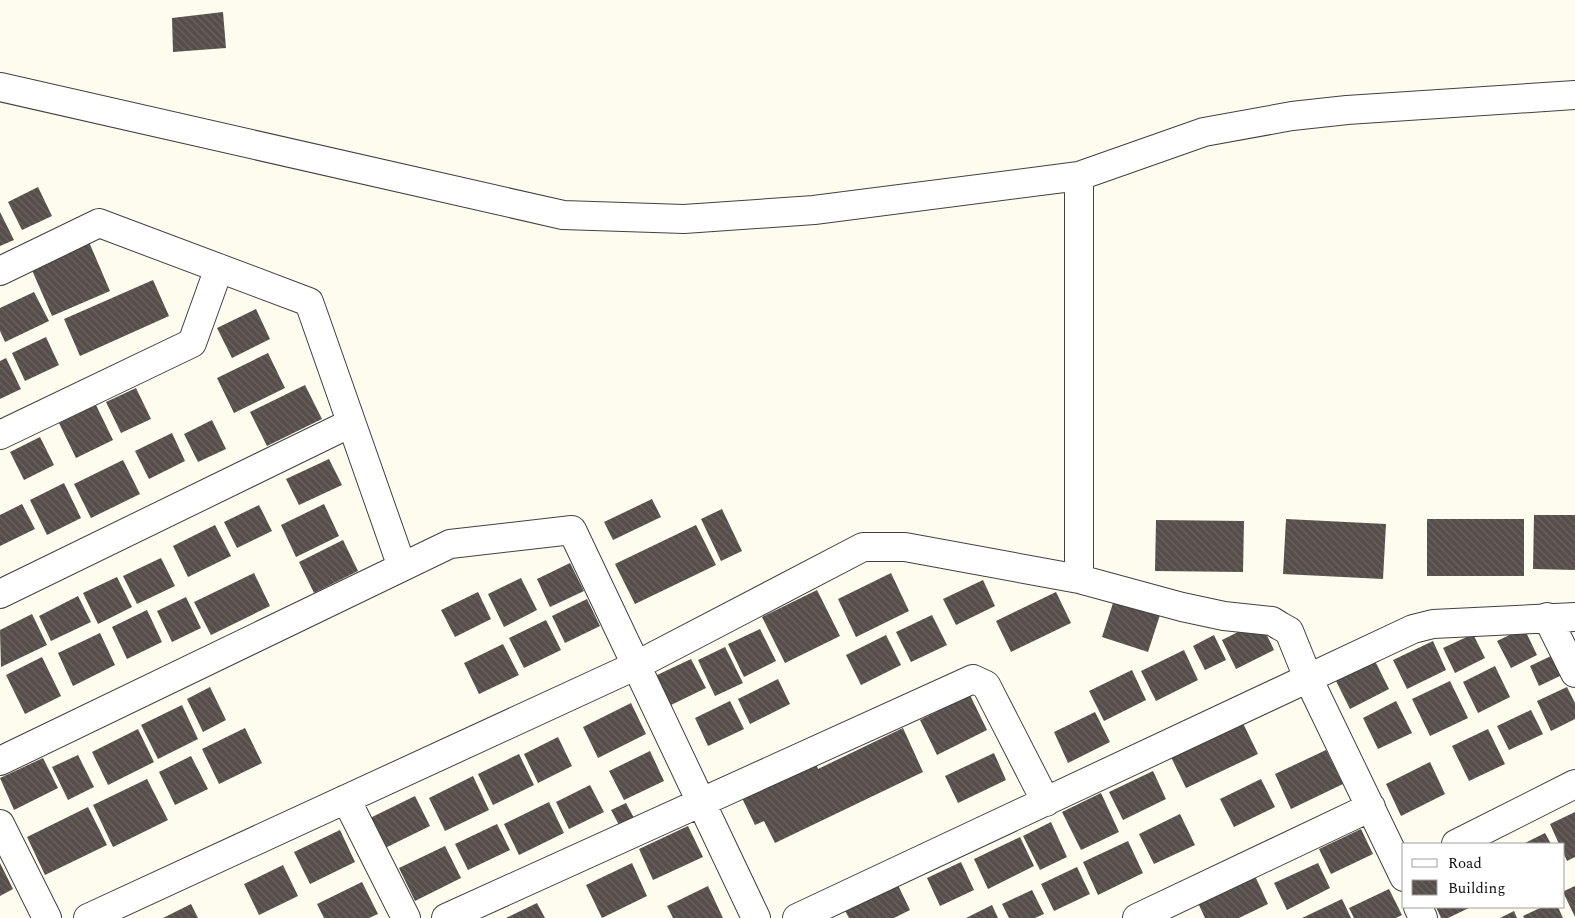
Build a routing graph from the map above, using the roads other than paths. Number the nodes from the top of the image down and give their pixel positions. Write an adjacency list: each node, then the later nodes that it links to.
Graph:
1 (0, 87): 3 (street)
2 (1575, 95): 3 (street)
3 (1079, 176): 9 (street)
4 (219, 268): 5 (street); 6 (street); 7 (street)
5 (0, 271)
6 (351, 423): 8 (street); 10 (street)
7 (0, 435)
8 (402, 567): 13 (street); 16 (street)
9 (1079, 579): 13 (street); 15 (street)
10 (0, 594)
11 (1575, 616): 12 (street)
12 (1547, 617): 14 (street); 15 (street)
13 (635, 666): 18 (street); 19 (street)
14 (1575, 674)
15 (1308, 678): 20 (street); 21 (street)
16 (0, 761)
17 (1575, 784): 23 (street)
18 (346, 799): 26 (street); 27 (street)
19 (702, 802): 20 (street); 28 (street); 29 (street)
20 (1046, 802): 30 (street)
21 (1371, 807): 24 (street); 31 (street)
22 (0, 824): 25 (street)
23 (1458, 843)
24 (1402, 871)
25 (46, 918)
26 (88, 918)
27 (406, 918)
28 (446, 918)
29 (756, 918)
30 (797, 918)
31 (1137, 918)

